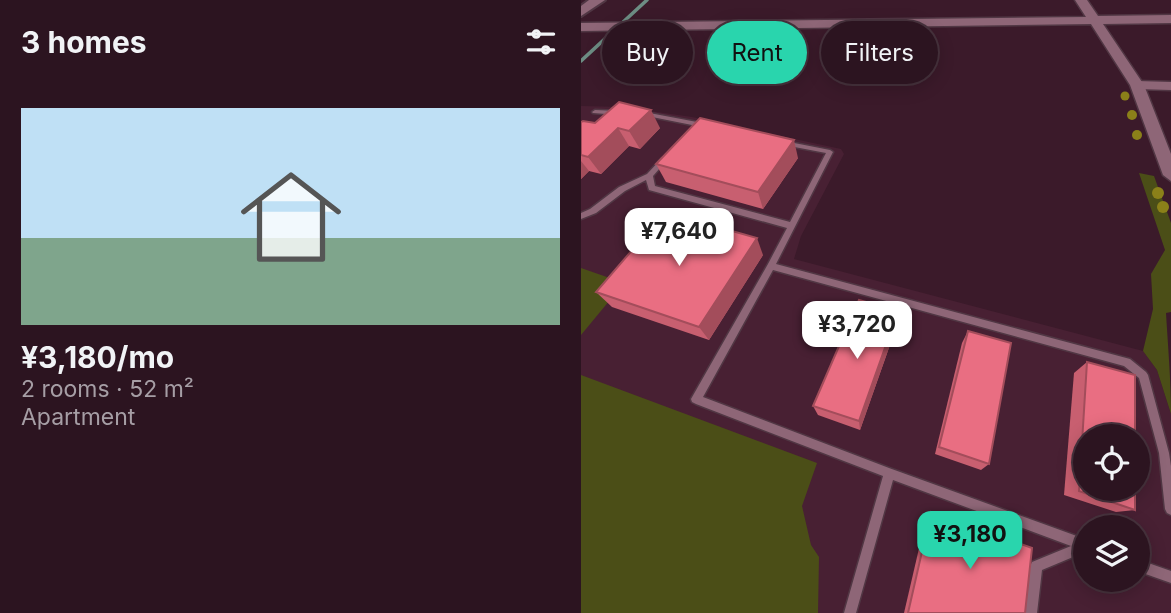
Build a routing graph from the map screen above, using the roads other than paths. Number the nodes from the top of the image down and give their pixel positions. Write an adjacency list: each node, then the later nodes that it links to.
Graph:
1 (598, 0): 3 (main road)
2 (1081, 0): 5 (street)
3 (581, 12)
4 (1171, 12): 5 (street)
5 (1092, 16): 6 (street); 7 (street); 8 (street)
6 (1171, 19)
7 (587, 23)
8 (1137, 85): 9 (street); 15 (street)
9 (1171, 86)
10 (595, 112): 11 (lane)
11 (697, 124): 12 (lane); 13 (lane)
12 (711, 127)
13 (689, 132)
14 (777, 141): 20 (lane)
15 (1165, 143): 17 (street)
16 (673, 150): 18 (lane)
17 (1171, 175)
18 (649, 176): 19 (lane); 20 (lane)
19 (581, 216)
20 (792, 226): 21 (lane)
21 (771, 266): 22 (lane); 23 (lane)
22 (889, 473): 24 (lane); 28 (lane)
23 (1171, 509)
24 (1073, 542)
25 (1073, 551): 29 (lane)
26 (1150, 570): 27 (lane)
27 (1171, 577)
28 (850, 613)
29 (1031, 613)

